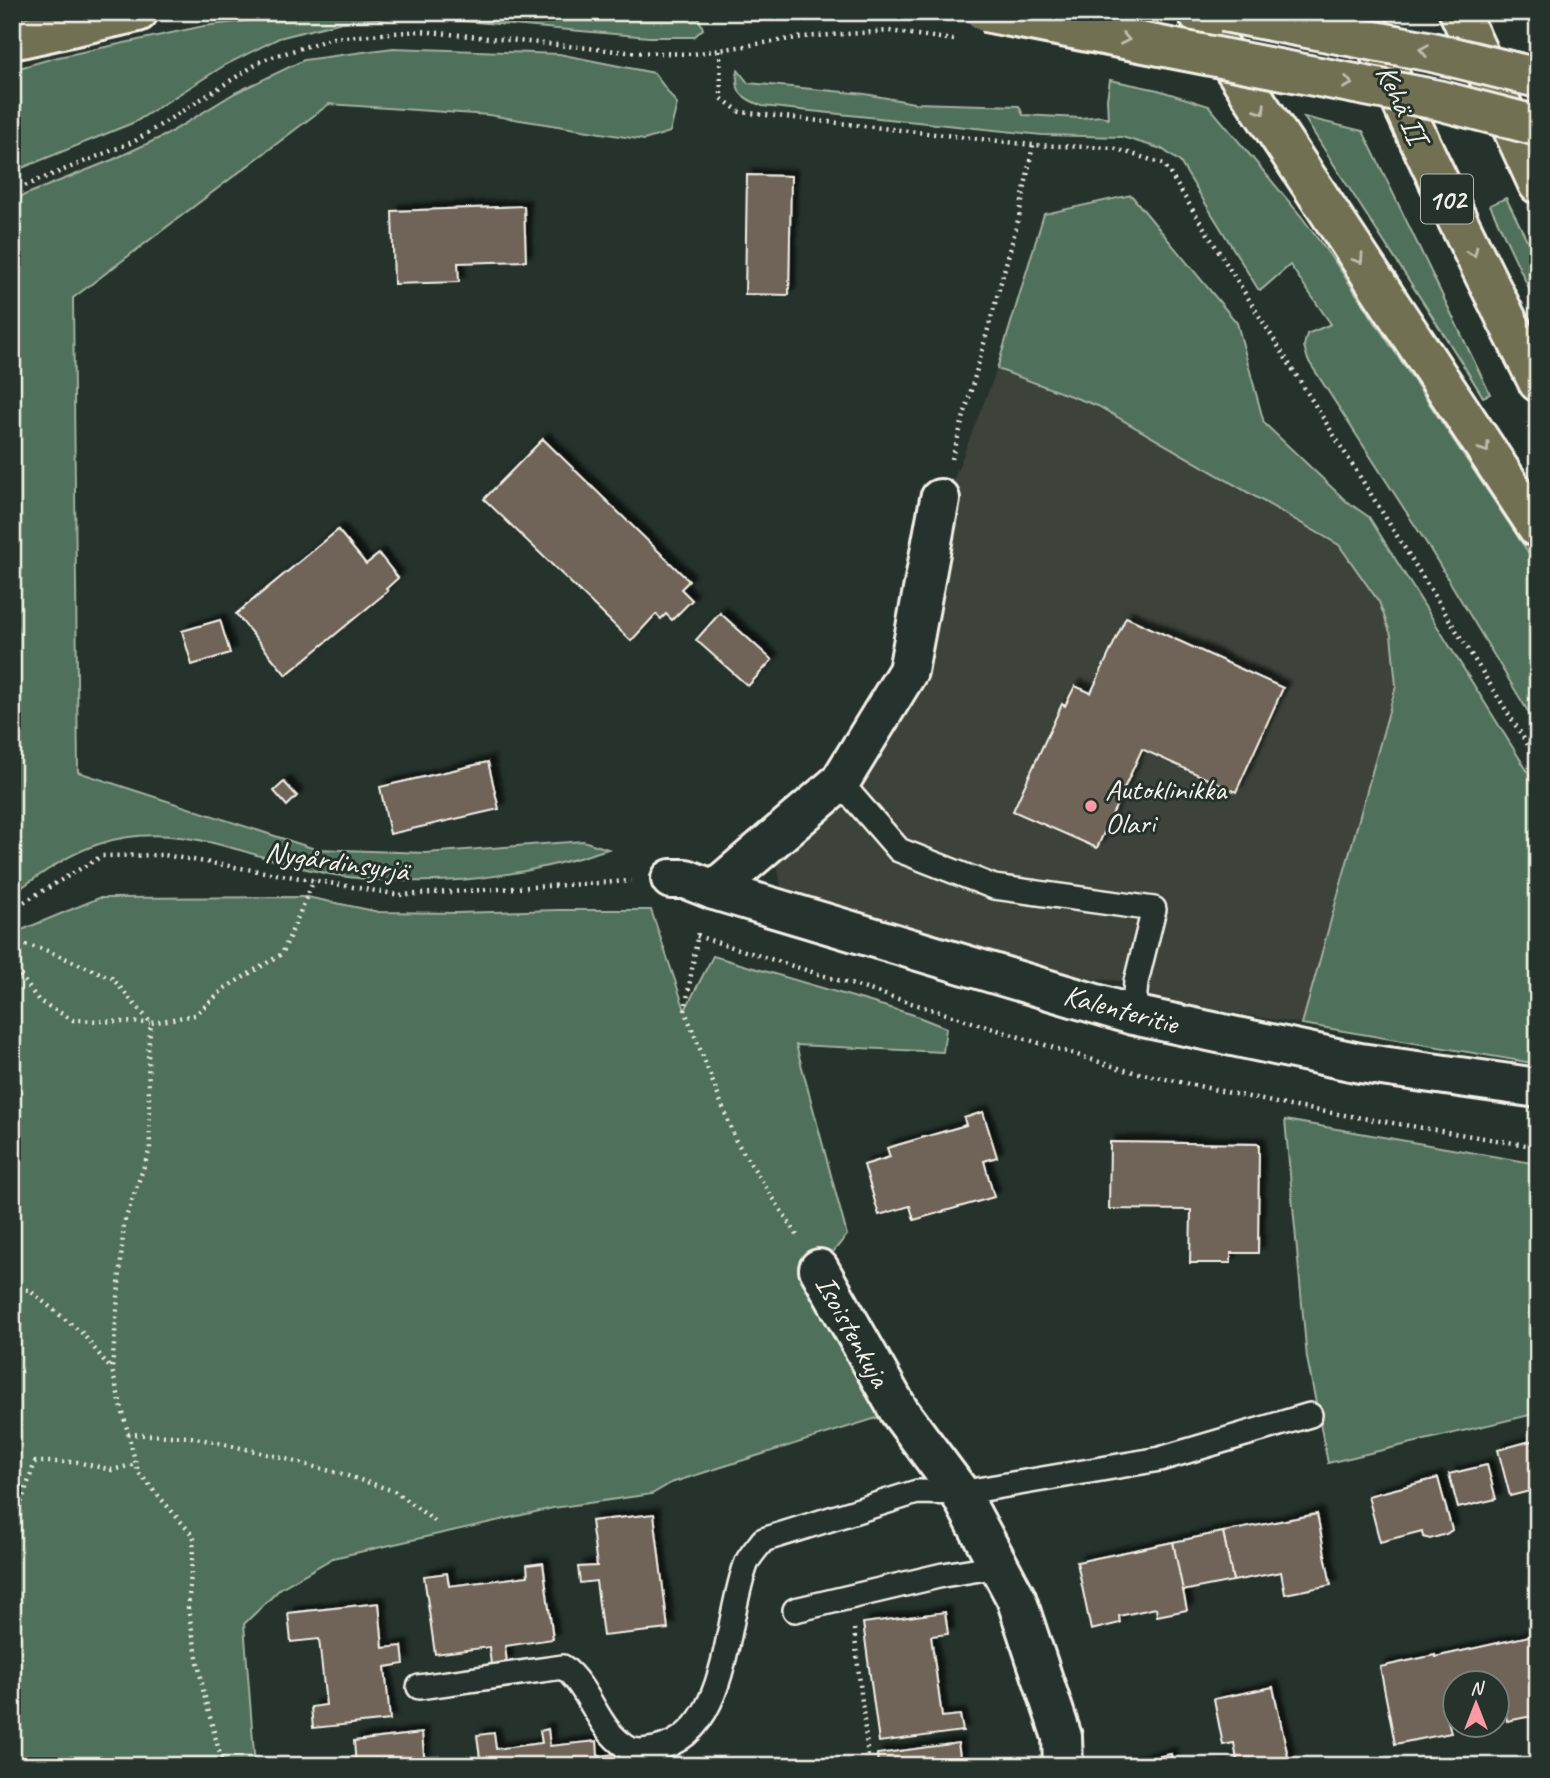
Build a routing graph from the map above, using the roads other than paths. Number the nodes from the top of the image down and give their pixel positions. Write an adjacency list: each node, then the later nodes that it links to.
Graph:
1 (138, 12): 7 (main road)
2 (985, 12): 10 (main road, one-way to 10, bridge)
3 (1197, 12): 15 (main road, one-way to 15)
4 (1224, 12): 8 (main road, one-way to 4, bridge)
5 (1362, 12): 13 (main road, Kehä II / 102, one-way to 13)
6 (1459, 12): 9 (main road)
7 (13, 40)
8 (1538, 78)
9 (1492, 88): 11 (main road); 12 (main road)
10 (1538, 126)
11 (1538, 156)
12 (1538, 184)
13 (1538, 382)
14 (940, 499): 16 (street)
15 (1538, 528)
16 (840, 782): 18 (street); 19 (lane)
17 (671, 879): 18 (street, Kalenteritie)
18 (715, 890): 19 (street, Kalenteritie)
19 (1133, 1015): 20 (street, Kalenteritie)
20 (1538, 1088)
21 (819, 1269): 23 (street, Isoistenkuja)
22 (1310, 1415): 23 (lane)
23 (960, 1493): 24 (street, Isoistenkuja); 26 (lane)
24 (999, 1566): 25 (lane); 27 (street, Isoistenkuja)
25 (795, 1610)
26 (419, 1687)
27 (1063, 1766)

